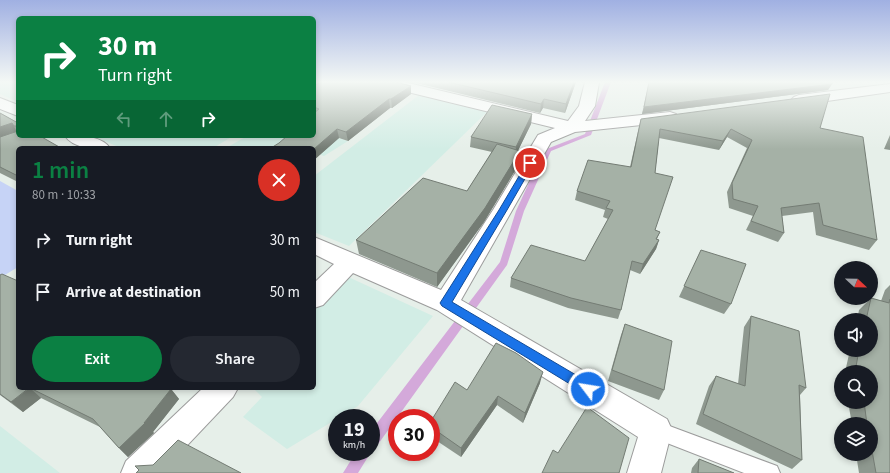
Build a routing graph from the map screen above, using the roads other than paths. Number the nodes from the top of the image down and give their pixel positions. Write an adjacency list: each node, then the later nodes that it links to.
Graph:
1 (2, 104): 4 (street)
2 (476, 104): 6 (street)
3 (587, 104): 6 (street)
4 (16, 110)
5 (684, 115): 6 (street)
6 (572, 127): 12 (street)
7 (78, 138): 8 (street)
8 (96, 146)
9 (316, 246): 10 (street)
10 (350, 262): 11 (street); 12 (street)
11 (316, 296)
12 (446, 303): 14 (street)
13 (221, 390): 15 (street)
14 (656, 430): 16 (street); 17 (lane)
15 (138, 473)
16 (644, 473)
17 (770, 473)

